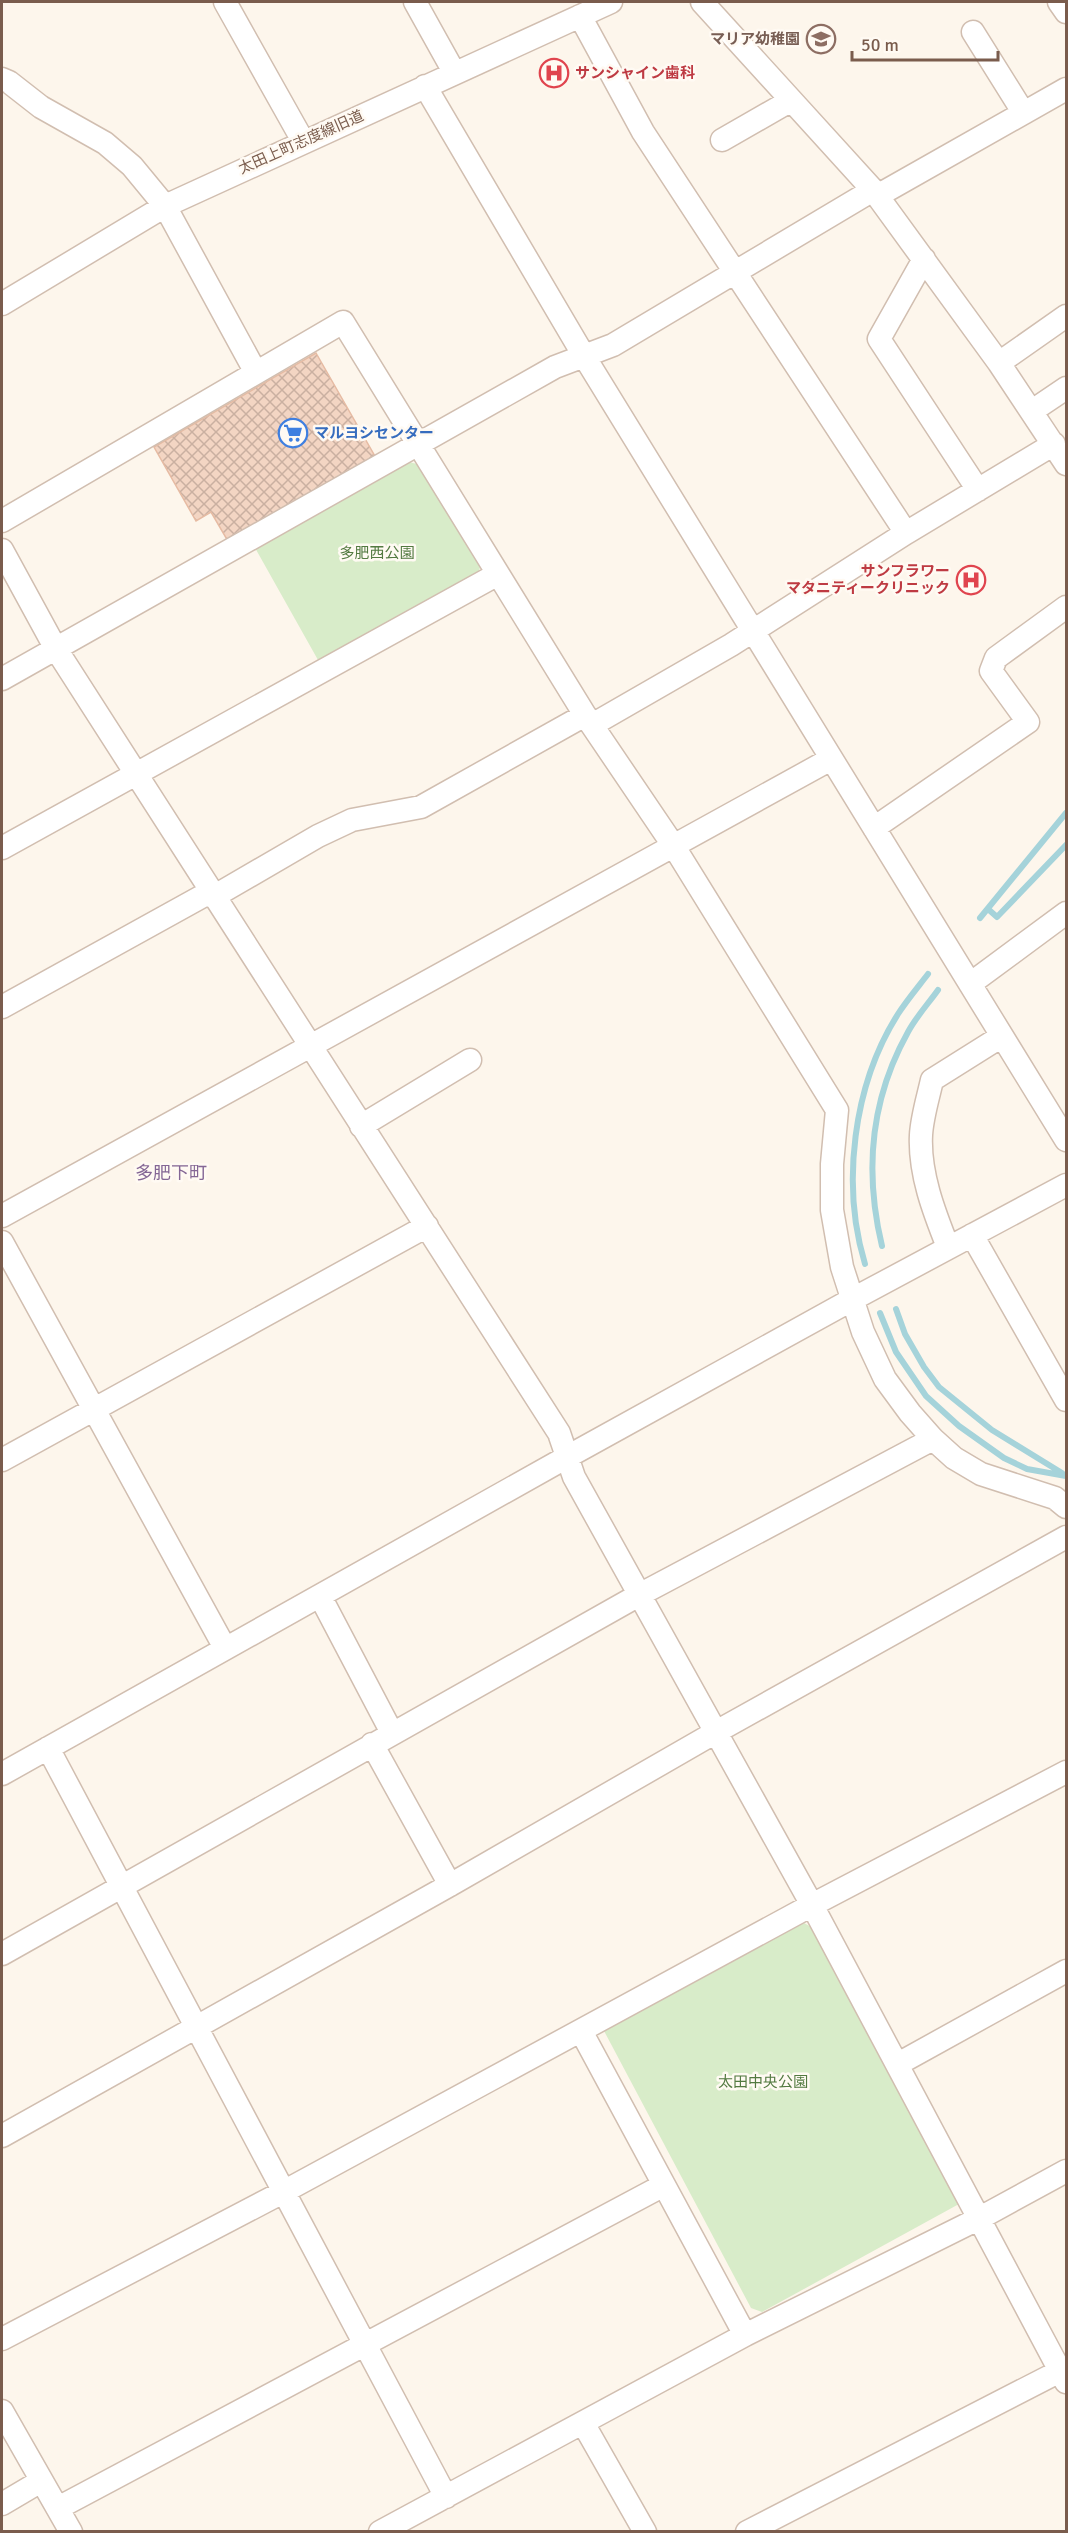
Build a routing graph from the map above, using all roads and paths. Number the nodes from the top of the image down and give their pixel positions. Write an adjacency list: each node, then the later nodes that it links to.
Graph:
1 (225, 2): 16 (street)
2 (415, 2): 9 (street)
3 (611, 2): 7 (street, 太田上町志度線旧道)
4 (702, 2): 13 (street)
5 (1059, 2): 6 (street)
6 (1066, 12)
7 (580, 16): 9 (street, 太田上町志度線旧道); 20 (street)
8 (973, 32): 14 (street)
9 (454, 72): 11 (street, 太田上町志度線旧道)
10 (2, 79): 18 (street)
11 (425, 86): 16 (street, 太田上町志度線旧道); 23 (street)
12 (1066, 88): 14 (street)
13 (790, 101): 15 (street); 17 (street)
14 (1023, 112): 17 (street)
15 (722, 140)
16 (303, 141): 18 (street, 太田上町志度線旧道)
17 (875, 193): 19 (street); 20 (street)
18 (165, 206): 21 (street, 太田上町志度線旧道); 25 (street)
19 (924, 259): 24 (street); 30 (street)
20 (734, 272): 23 (street); 32 (street)
21 (2, 304)
22 (1066, 316): 24 (street)
23 (584, 356): 28 (street); 36 (street)
24 (999, 363): 27 (street)
25 (255, 371): 28 (street); 31 (street)
26 (1066, 388): 27 (street)
27 (1032, 411): 29 (street)
28 (418, 444): 34 (street); 37 (street)
29 (1063, 456): 30 (street)
30 (978, 490): 32 (street)
31 (2, 521)
32 (906, 532): 36 (street)
33 (2, 550): 37 (street)
34 (498, 574): 39 (street); 41 (street)
35 (1066, 607): 42 (street)
36 (753, 631): 39 (street); 40 (street)
37 (56, 649): 38 (street); 41 (street)
38 (2, 679)
39 (589, 720): 43 (street); 45 (street)
40 (831, 759): 42 (street); 43 (street)
41 (136, 775): 44 (street); 45 (street)
42 (874, 828): 47 (street)
43 (673, 845): 50 (street); 60 (street)
44 (2, 848)
45 (212, 894): 48 (street); 50 (street)
46 (1066, 913): 47 (street)
47 (970, 984): 49 (street)
48 (2, 1007)
49 (1002, 1036): 53 (street); 59 (street)
50 (309, 1045): 52 (street); 55 (street)
51 (470, 1060): 52 (street)
52 (362, 1126): 56 (street)
53 (1066, 1140)
54 (1066, 1185): 57 (street)
55 (2, 1216)
56 (427, 1226): 62 (street); 64 (street)
57 (972, 1235): 59 (street); 61 (street)
58 (2, 1242): 62 (street)
59 (948, 1247): 60 (street)
60 (853, 1299): 63 (street); 64 (street)
61 (1066, 1400)
62 (93, 1409): 65 (street); 70 (street)
63 (933, 1439): 66 (street); 68 (street)
64 (567, 1457): 68 (street); 69 (street)
65 (2, 1460)
66 (1066, 1507)
67 (1066, 1537): 71 (street)
68 (639, 1595): 71 (street); 72 (street)
69 (320, 1596): 70 (street); 72 (street)
70 (225, 1648): 74 (street)
71 (716, 1732): 77 (street); 79 (street)
72 (392, 1733): 73 (street)
73 (372, 1744): 77 (street); 78 (street)
74 (48, 1748): 76 (street); 78 (street)
75 (1066, 1772): 79 (street)
76 (2, 1774)
77 (450, 1885): 82 (street)
78 (122, 1887): 80 (street); 82 (street)
79 (812, 1905): 83 (street); 84 (street)
80 (2, 1954)
81 (1066, 1971): 84 (street)
82 (198, 2027): 85 (street); 88 (street)
83 (581, 2031): 87 (street); 88 (street)
84 (898, 2064): 89 (street)
85 (2, 2136)
86 (1066, 2171): 89 (street)
87 (664, 2185): 90 (street); 92 (street)
88 (285, 2191): 91 (street); 92 (street)
89 (980, 2218): 90 (street); 93 (street)
90 (745, 2335): 95 (street)
91 (2, 2339)
92 (368, 2345): 97 (street); 99 (street)
93 (1065, 2373): 103 (street)
94 (2, 2411): 96 (street)
95 (583, 2423): 97 (street); 102 (street)
96 (41, 2481): 98 (street); 99 (street)
97 (446, 2497): 101 (street)
98 (2, 2504)
99 (58, 2508): 100 (street)
100 (71, 2532)
101 (380, 2532)
102 (645, 2532)
103 (747, 2532)

